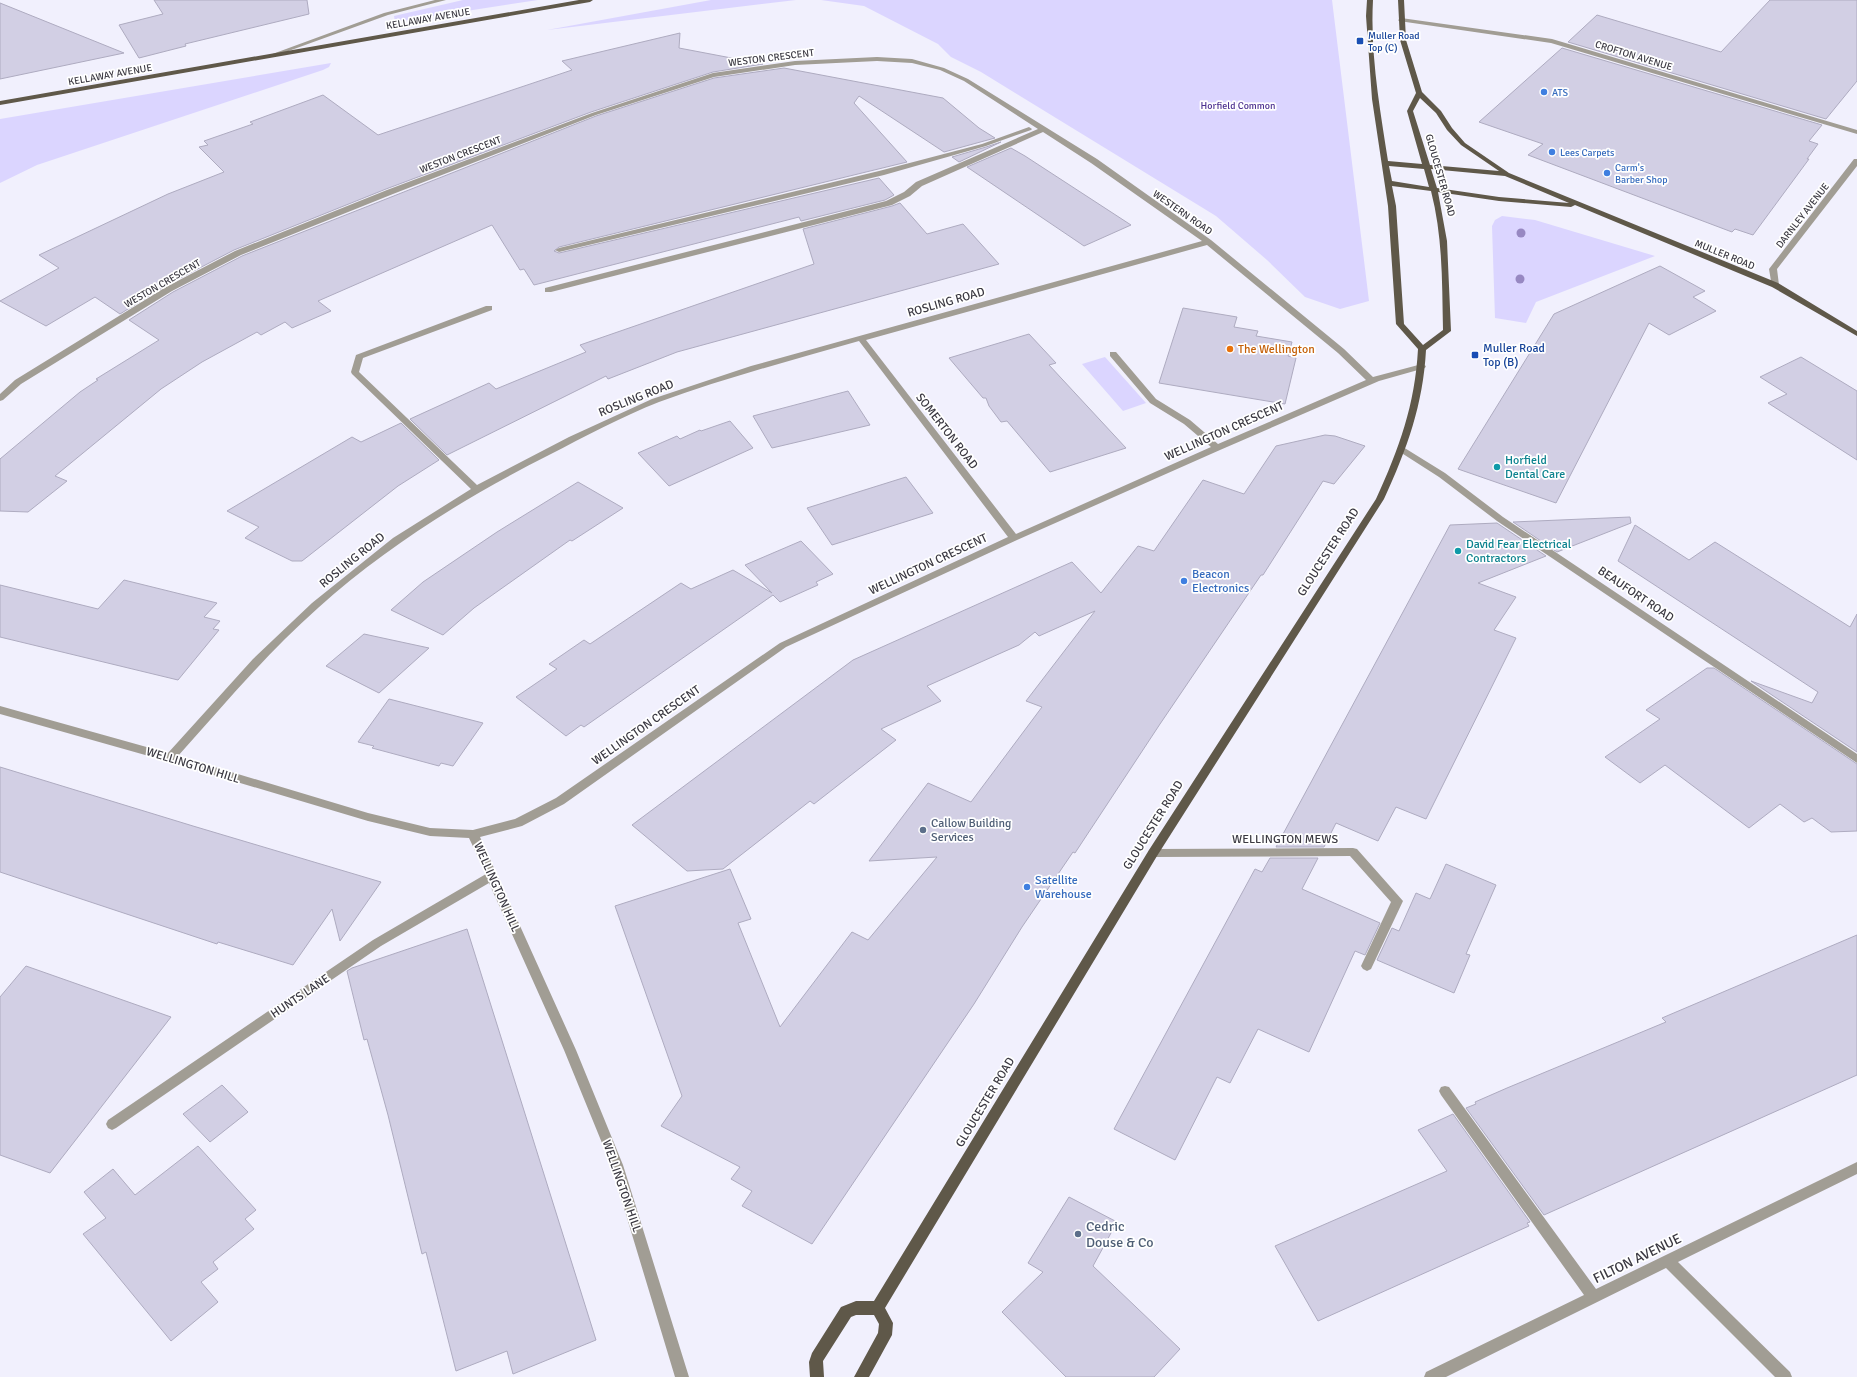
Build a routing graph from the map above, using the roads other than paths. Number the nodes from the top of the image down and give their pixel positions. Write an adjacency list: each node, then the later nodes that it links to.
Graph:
1 (443, 0): 6 (street, KELLAWAY AVENUE)
2 (590, 0): 6 (main road, KELLAWAY AVENUE)
3 (1370, 0): 13 (main road)
4 (1401, 0): 5 (main road)
5 (1400, 20): 8 (main road); 11 (street, CROFTON AVENUE)
6 (270, 56): 9 (main road, KELLAWAY AVENUE)
7 (966, 80): 10 (street, WESTERN ROAD); 30 (street, WESTON CRESCENT)
8 (1419, 93): 14 (main road, GLOUCESTER ROAD); 15 (main road)
9 (0, 103)
10 (1041, 128): 19 (street, WESTERN ROAD); 20 (street); 22 (street)
11 (1857, 132)
12 (1857, 161): 21 (street, DARNLEY AVENUE)
13 (1385, 163): 14 (main road, MULLER ROAD); 16 (main road)
14 (1426, 166): 15 (main road, MULLER ROAD); 17 (main road, GLOUCESTER ROAD)
15 (1506, 174): 18 (main road, MULLER ROAD)
16 (1388, 183): 17 (main road, MULLER ROAD); 26 (main road)
17 (1433, 190): 18 (main road, MULLER ROAD); 26 (main road, GLOUCESTER ROAD)
18 (1579, 206): 21 (main road, MULLER ROAD)
19 (1208, 242): 25 (street, ROSLING ROAD); 29 (street, WESTERN ROAD)
20 (558, 250)
21 (1775, 286): 24 (main road, MULLER ROAD)
22 (548, 290)
23 (488, 308): 33 (street)
24 (1857, 334)
25 (861, 339): 33 (street, ROSLING ROAD); 34 (street, SOMERTON ROAD)
26 (1422, 349): 28 (main road, GLOUCESTER ROAD)
27 (1113, 354): 31 (street)
28 (1422, 366): 29 (street, WELLINGTON CRESCENT); 32 (main road, GLOUCESTER ROAD)
29 (1372, 381): 31 (street, WELLINGTON CRESCENT)
30 (0, 398)
31 (1217, 448): 34 (street, WELLINGTON CRESCENT)
32 (1403, 450): 37 (street, BEAUFORT ROAD); 39 (main road, GLOUCESTER ROAD)
33 (476, 490): 36 (street, ROSLING ROAD)
34 (1014, 538): 38 (street, WELLINGTON CRESCENT)
35 (0, 710): 36 (street, WELLINGTON HILL)
36 (170, 758): 38 (street, WELLINGTON HILL)
37 (1857, 758)
38 (472, 834): 40 (street, WELLINGTON HILL)
39 (1153, 853): 41 (street, WELLINGTON MEWS); 47 (main road, GLOUCESTER ROAD)
40 (492, 876): 43 (street, HUNTS LANE); 48 (street, WELLINGTON HILL)
41 (1367, 966)
42 (1445, 1091): 46 (street)
43 (112, 1124)
44 (1857, 1168): 45 (street, FILTON AVENUE)
45 (1667, 1260): 46 (street, FILTON AVENUE); 52 (street)
46 (1593, 1297): 51 (street, FILTON AVENUE)
47 (878, 1308): 49 (main road); 50 (main road)
48 (682, 1377)
49 (817, 1377)
50 (861, 1377)
51 (1431, 1377)
52 (1784, 1377)

